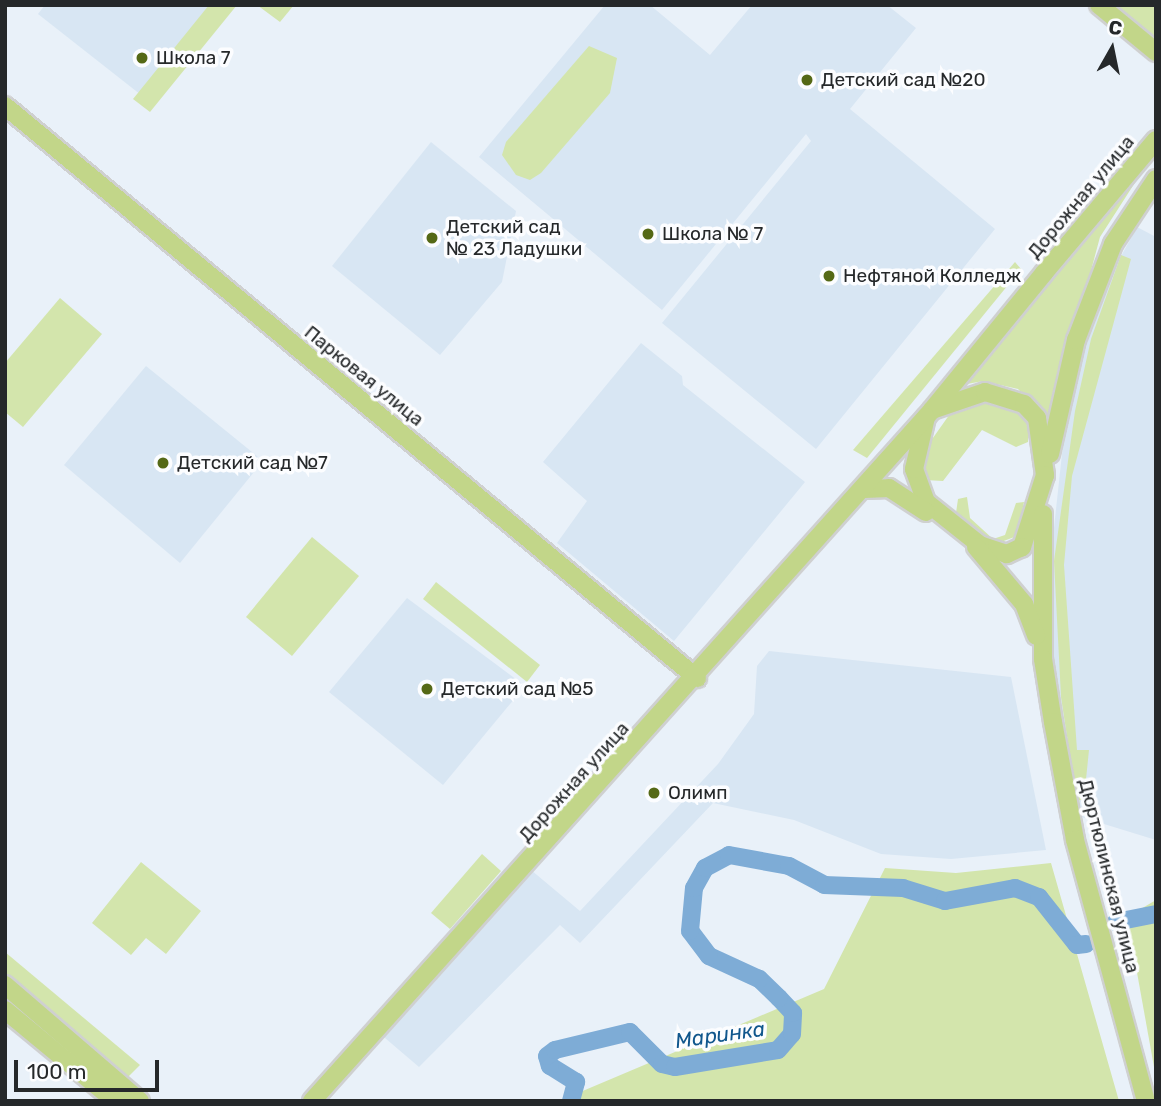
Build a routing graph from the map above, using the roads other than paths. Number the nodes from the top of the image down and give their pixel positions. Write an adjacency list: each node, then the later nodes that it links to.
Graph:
1 (1099, 5): 2 (main road)
2 (1156, 52)
3 (5, 106): 12 (main road, Парковая улица)
4 (1156, 140): 6 (main road, Дорожная улица)
5 (1156, 179): 7 (main road)
6 (929, 413): 7 (main road); 8 (main road, Дорожная улица); 9 (main road)
7 (1045, 479): 10 (main road); 11 (main road)
8 (864, 489): 9 (main road); 12 (main road, Дорожная улица)
9 (951, 527): 10 (main road)
10 (966, 538): 11 (main road)
11 (1043, 659): 18 (main road, Дюртюлинская улица)
12 (697, 678): 17 (main road, Дорожная улица)
13 (5, 985): 16 (main road)
14 (5, 1010): 15 (main road)
15 (115, 1101)
16 (140, 1101)
17 (312, 1101)
18 (1146, 1101)

